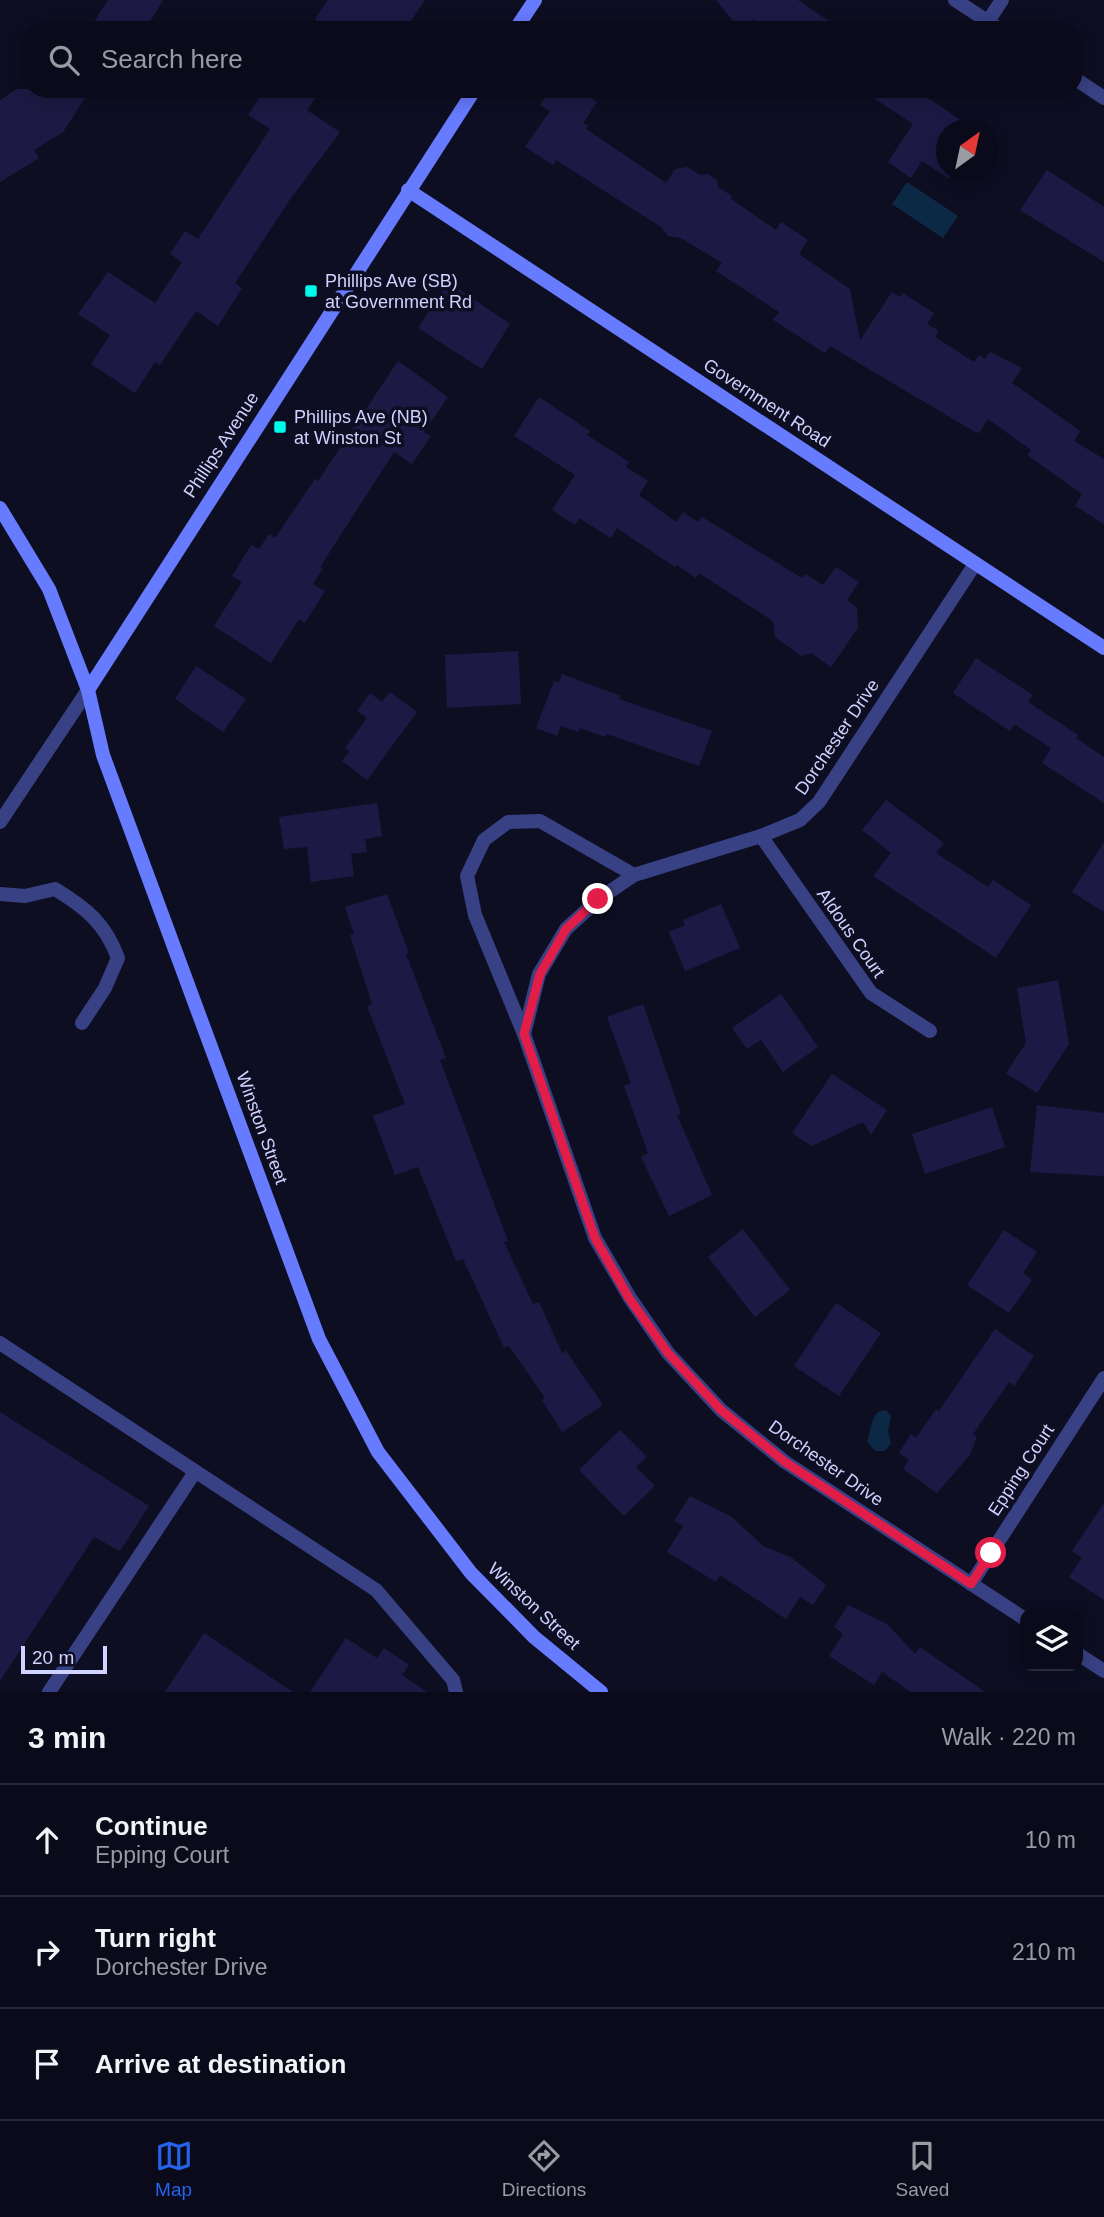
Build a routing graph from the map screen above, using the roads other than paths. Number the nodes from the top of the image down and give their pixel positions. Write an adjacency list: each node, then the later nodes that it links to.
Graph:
1 (536, 0): 4 (street)
2 (955, 0): 5 (street)
3 (1002, 0): 5 (street)
4 (521, 21)
5 (988, 21)
6 (1083, 84): 8 (street)
7 (469, 98): 9 (street, Phillips Avenue)
8 (1104, 98)
9 (408, 190): 11 (street, Government Road); 13 (street, Phillips Avenue)
10 (0, 508): 13 (street, Winston Street)
11 (975, 564): 12 (street, Government Road); 15 (street, Dorchester Drive)
12 (1104, 648)
13 (88, 690): 14 (street, Phillips Avenue); 30 (street, Winston Street)
14 (0, 822)
15 (761, 836): 16 (street, Dorchester Drive); 19 (street, Aldous Court)
16 (635, 875): 20 (street, Dorchester Drive); 20 (street, Dorchester Drive)
17 (0, 894): 18 (street)
18 (82, 1023)
19 (930, 1031)
20 (524, 1034): 24 (street, Dorchester Drive)
21 (0, 1343): 23 (street)
22 (1104, 1378): 24 (street, Epping Court)
23 (195, 1472): 28 (street); 29 (street)
24 (971, 1584): 25 (street, Dorchester Drive)
25 (1020, 1616)
26 (1083, 1657): 27 (street)
27 (1104, 1671)
28 (49, 1692)
29 (456, 1692)
30 (601, 1692)

